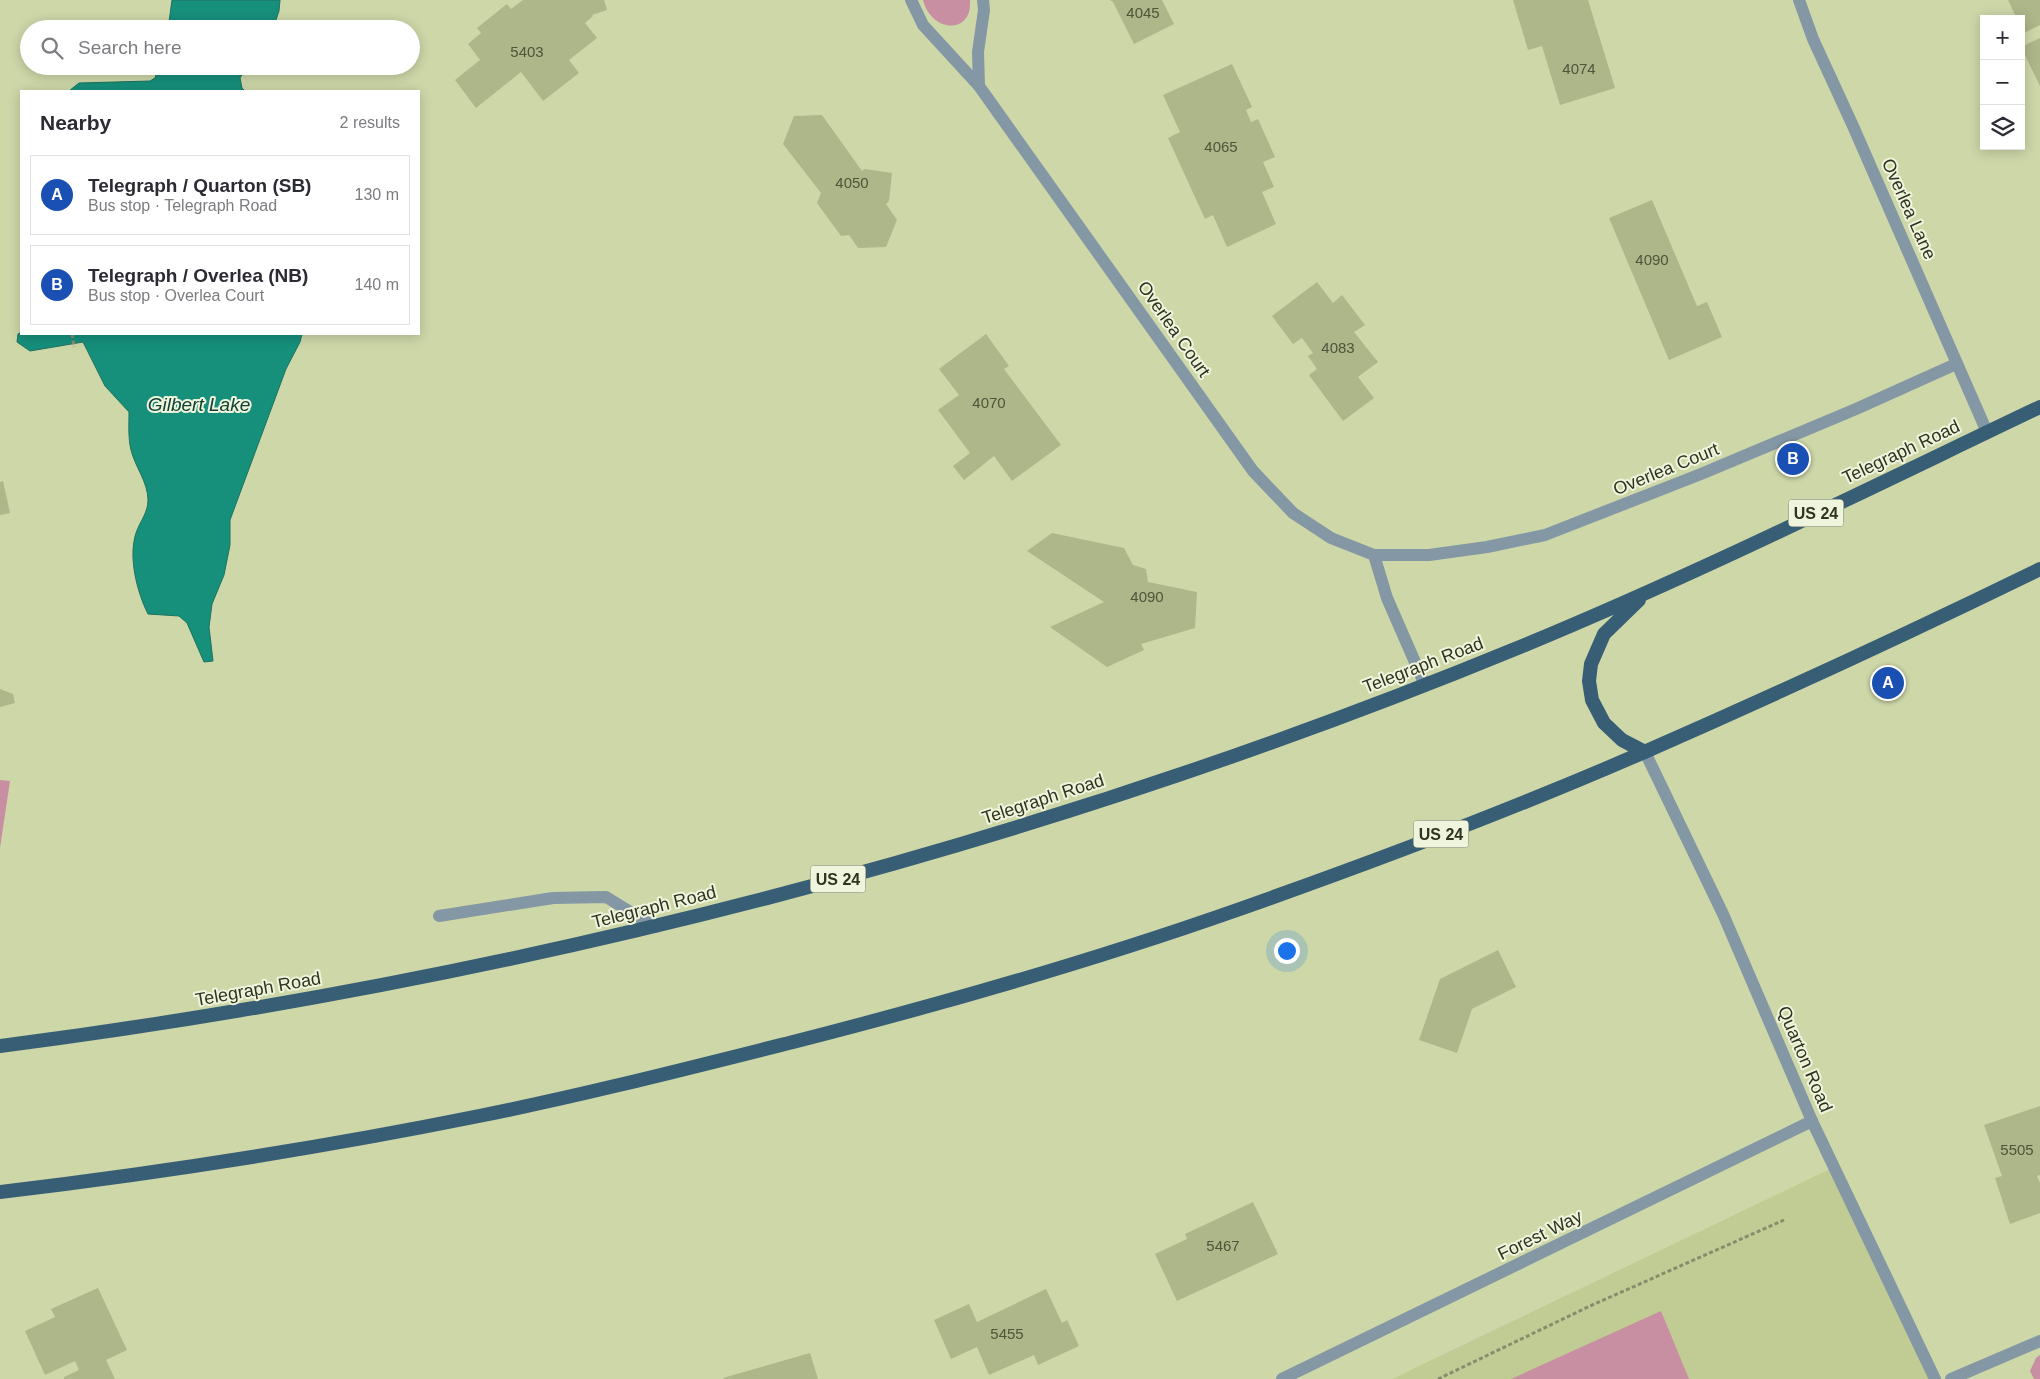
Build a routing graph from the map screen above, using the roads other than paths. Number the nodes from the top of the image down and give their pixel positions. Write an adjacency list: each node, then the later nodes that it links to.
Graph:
1 (911, 0): 4 (street, Overlea Court)
2 (983, 0): 4 (street)
3 (1799, 0): 5 (street, Overlea Lane)
4 (979, 86): 8 (street, Overlea Court)
5 (1956, 364): 7 (street, Overlea Lane); 8 (street, Overlea Court)
6 (2040, 407): 7 (highway, Telegraph Road / US 24)
7 (1987, 432): 10 (highway, Telegraph Road / US 24)
8 (1374, 556): 11 (street)
9 (2040, 569): 12 (highway, US 24)
10 (1644, 594): 11 (highway, Telegraph Road / US 24); 12 (highway)
11 (1425, 685): 14 (highway, Telegraph Road / US 24)
12 (1645, 752): 16 (street, Quarton Road); 17 (highway, US 24)
13 (439, 916): 14 (street)
14 (655, 927): 15 (highway, Telegraph Road / US 24)
15 (0, 1046)
16 (1812, 1121): 19 (street, Forest Way); 20 (street, Quarton Road)
17 (0, 1192)
18 (2040, 1342): 21 (street)
19 (1282, 1379)
20 (1935, 1379)
21 (1951, 1379)

